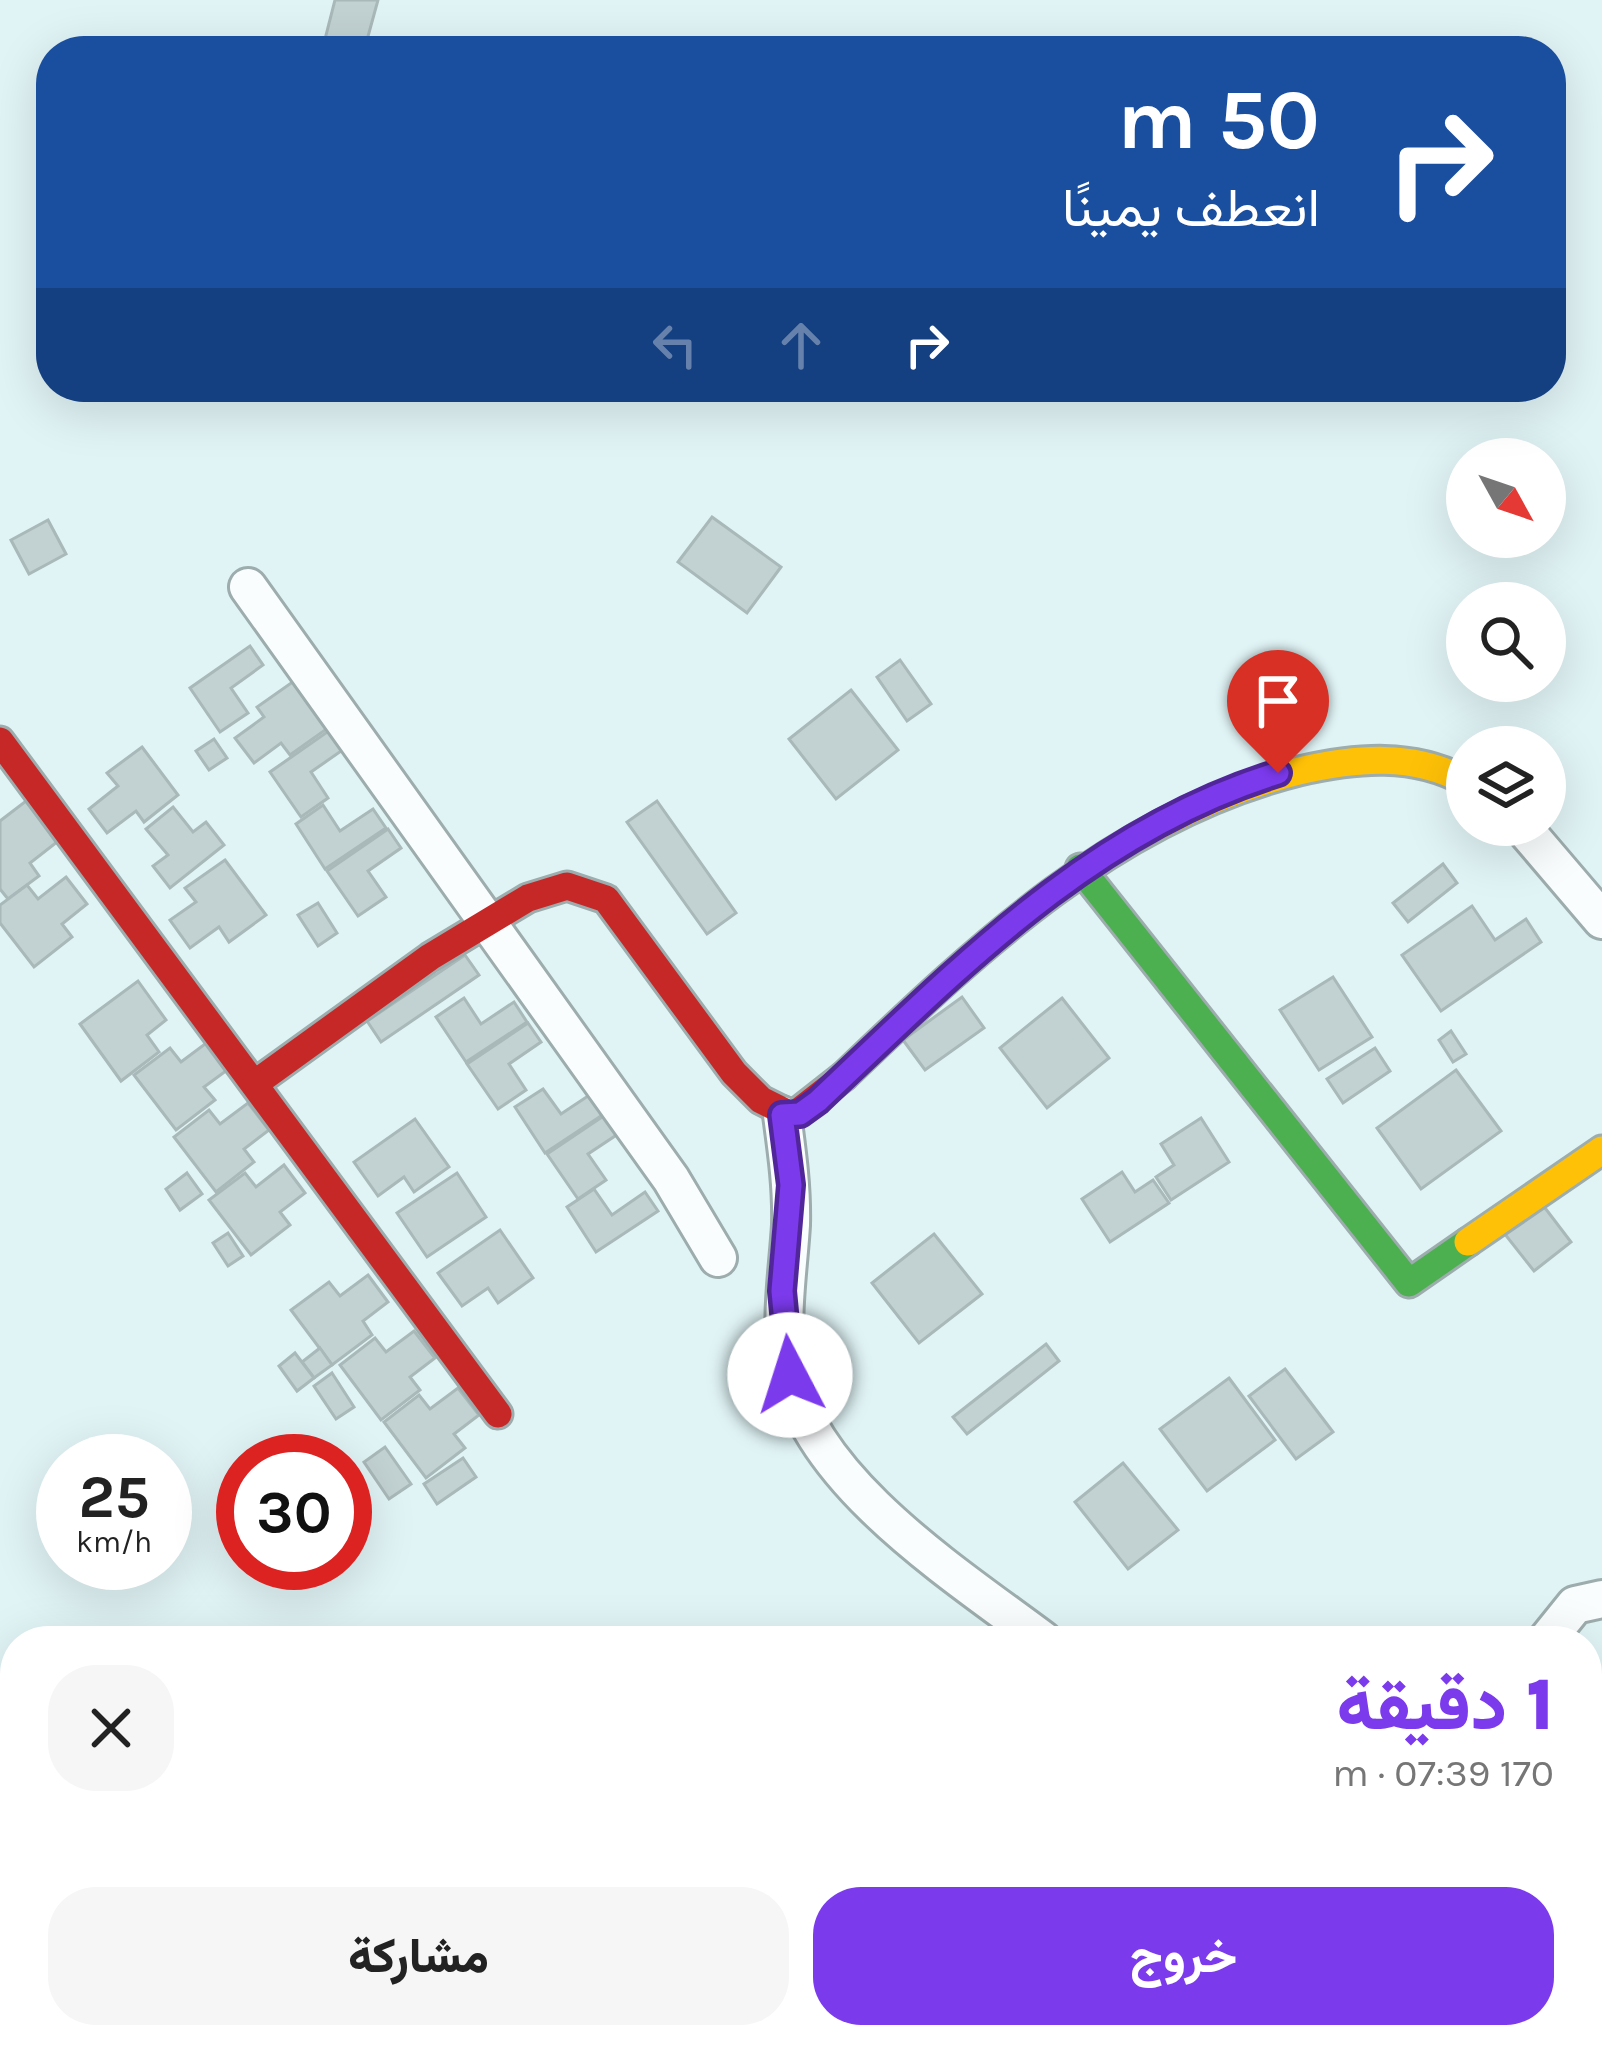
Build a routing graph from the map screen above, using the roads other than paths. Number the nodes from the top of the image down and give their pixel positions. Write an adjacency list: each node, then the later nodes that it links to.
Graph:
1 (248, 587): 7 (street)
2 (0, 741): 8 (street)
3 (1446, 773): 5 (street)
4 (1539, 846): 6 (street)
5 (1080, 868): 9 (street); 10 (street)
6 (1602, 920)
7 (491, 922): 8 (street); 9 (street); 11 (street)
8 (257, 1082): 12 (street)
9 (782, 1115): 14 (street)
10 (1602, 1150)
11 (718, 1258)
12 (498, 1414)
13 (1602, 1599): 15 (street)
14 (1024, 1626)
15 (1558, 1626)

